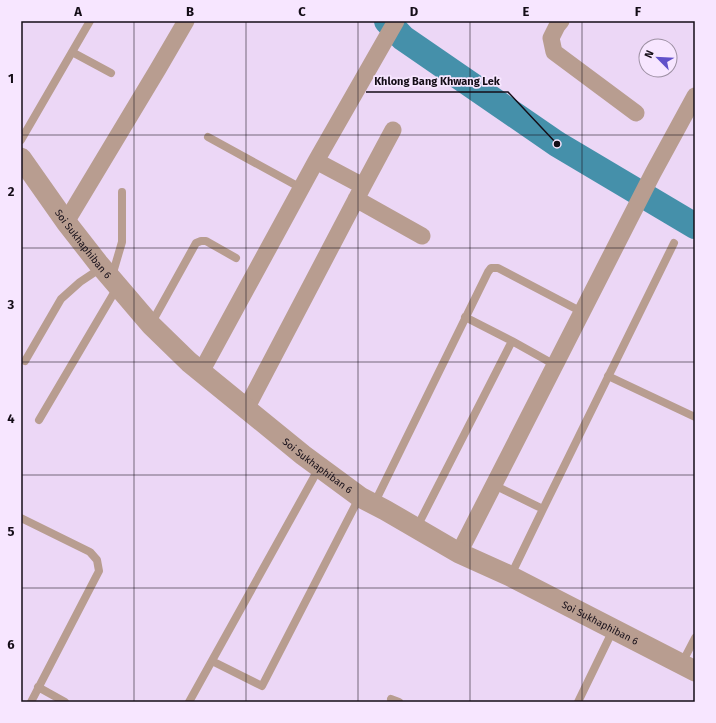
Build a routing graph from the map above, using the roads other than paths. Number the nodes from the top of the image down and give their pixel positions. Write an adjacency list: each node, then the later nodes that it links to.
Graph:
1 (90, 21): 5 (lane)
2 (186, 21): 17 (street)
3 (561, 21): 8 (street)
4 (393, 27): 12 (street)
5 (72, 52): 6 (lane); 11 (lane)
6 (111, 73)
7 (695, 96): 22 (street)
8 (636, 112)
9 (393, 130): 16 (street)
10 (208, 137): 14 (lane)
11 (21, 140)
12 (316, 161): 14 (street); 16 (street)
13 (23, 168): 17 (street, Soi Sukhaphiban 6)
14 (301, 188): 28 (street)
15 (122, 192): 21 (lane)
16 (359, 193): 18 (street); 30 (street)
17 (66, 222): 21 (street, Soi Sukhaphiban 6)
18 (422, 236)
19 (674, 243): 29 (lane)
20 (236, 258): 24 (lane)
21 (110, 277): 24 (street, Soi Sukhaphiban 6); 26 (lane); 32 (lane)
22 (582, 312): 23 (lane); 27 (street)
23 (465, 317): 25 (lane); 35 (lane)
24 (151, 324): 28 (street, Soi Sukhaphiban 6)
25 (512, 342): 27 (lane); 38 (lane)
26 (25, 361)
27 (555, 365): 34 (street)
28 (201, 372): 30 (street, Soi Sukhaphiban 6)
29 (608, 376): 31 (lane); 36 (lane)
30 (246, 408): 33 (street, Soi Sukhaphiban 6)
31 (695, 417)
32 (39, 420)
33 (320, 468): 35 (street, Soi Sukhaphiban 6); 43 (lane)
34 (494, 485): 36 (lane); 39 (street)
35 (367, 501): 38 (street, Soi Sukhaphiban 6); 43 (lane)
36 (542, 509): 40 (lane)
37 (21, 518): 45 (lane)
38 (416, 528): 39 (street, Soi Sukhaphiban 6)
39 (459, 553): 40 (street, Soi Sukhaphiban 6)
40 (510, 576): 41 (street, Soi Sukhaphiban 6)
41 (613, 630): 44 (street, Soi Sukhaphiban 6); 49 (lane)
42 (695, 638): 44 (lane)
43 (212, 661): 48 (lane)
44 (688, 667)
45 (38, 687): 46 (lane); 47 (lane)
46 (31, 702)
47 (65, 702)
48 (189, 702)
49 (578, 702)

